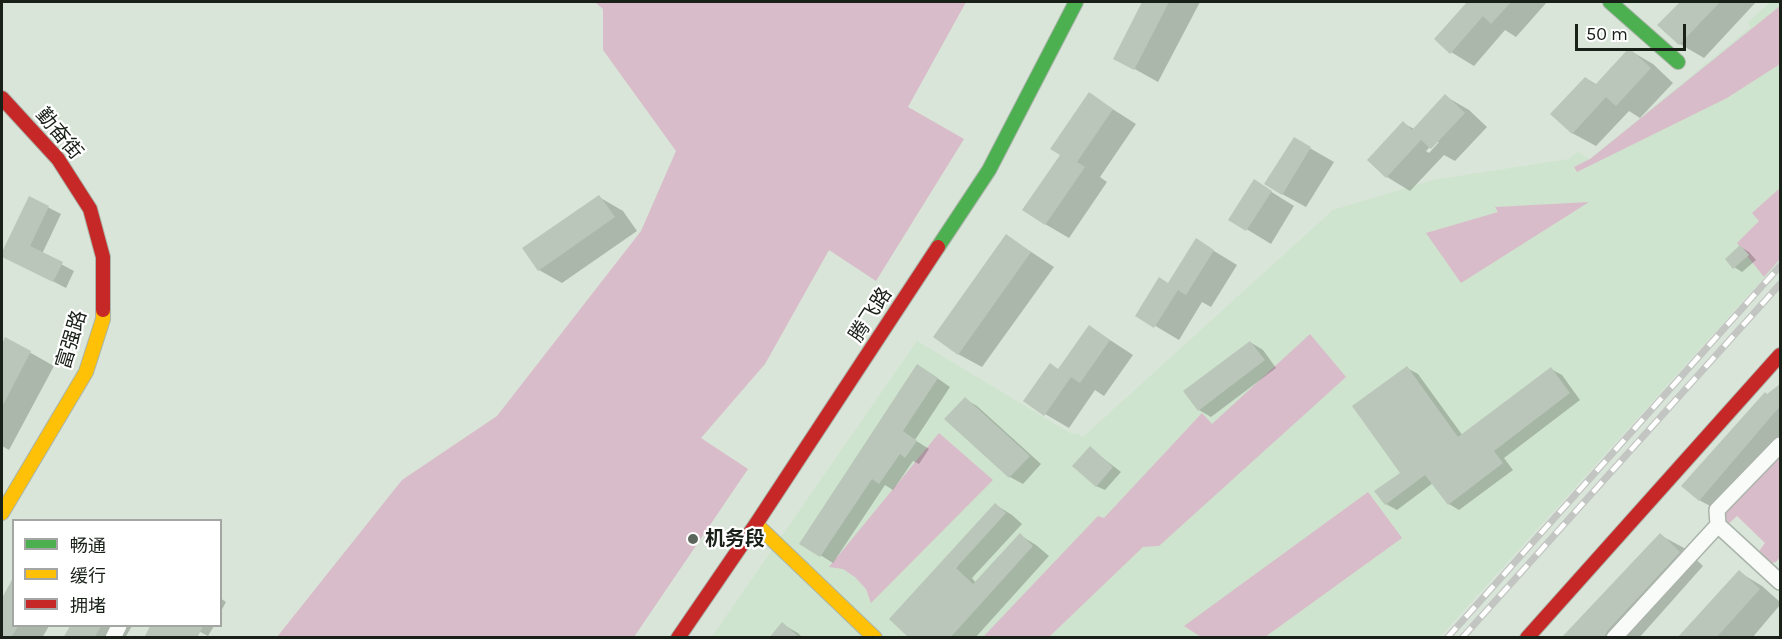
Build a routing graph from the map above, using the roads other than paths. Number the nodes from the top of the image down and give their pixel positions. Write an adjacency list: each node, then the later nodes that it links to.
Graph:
1 (1076, 2): 9 (street, 腾飞路)
2 (1610, 2): 3 (street)
3 (1678, 62)
4 (2, 98): 5 (street, 勤奋街)
5 (83, 197): 8 (street, 富强路)
6 (1780, 355): 14 (street)
7 (1780, 445): 10 (street)
8 (2, 513)
9 (756, 524): 12 (street, 腾飞路); 13 (street)
10 (1718, 525): 11 (street); 15 (street)
11 (1780, 582)
12 (678, 638)
13 (875, 638)
14 (1527, 638)
15 (1614, 638)

